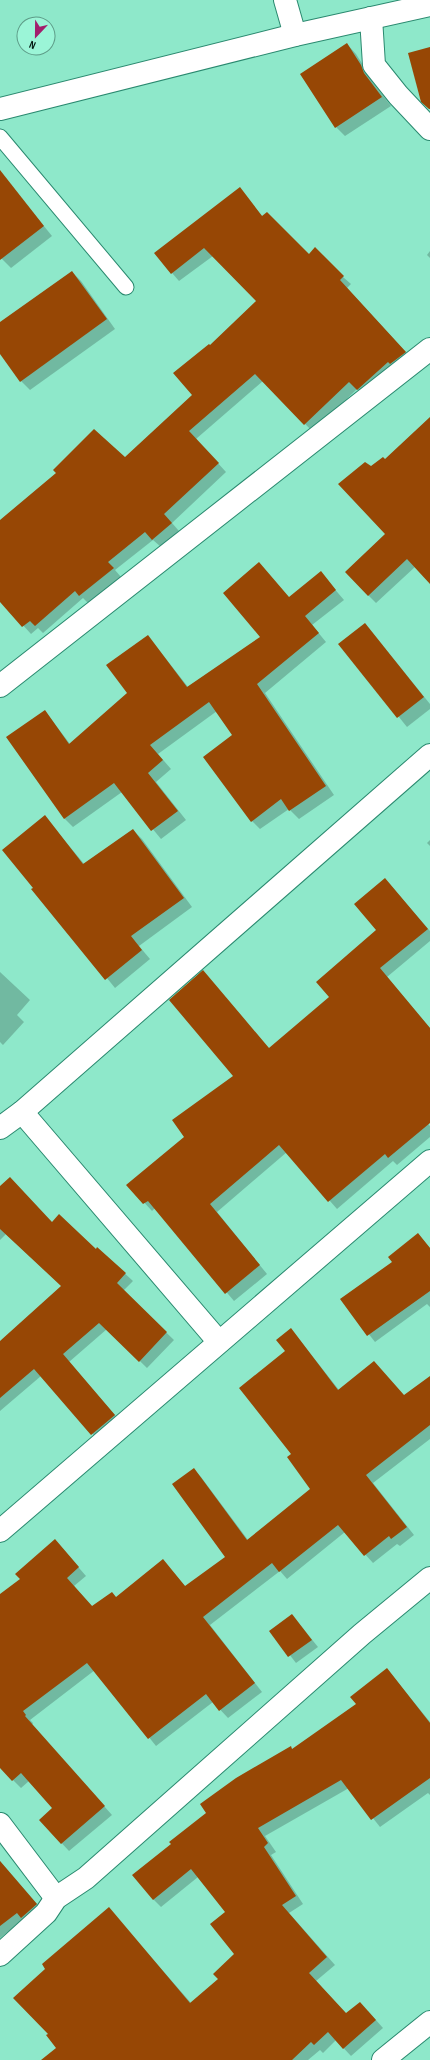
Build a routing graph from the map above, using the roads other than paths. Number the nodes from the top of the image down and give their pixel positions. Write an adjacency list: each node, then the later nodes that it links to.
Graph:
1 (285, 0): 4 (street)
2 (430, 5): 3 (street)
3 (371, 18): 4 (street); 6 (street)
4 (295, 35): 5 (street)
5 (0, 110)
6 (430, 129)
7 (0, 137): 8 (lane)
8 (126, 287)
9 (430, 349): 10 (street)
10 (0, 686)
11 (430, 755): 12 (street)
12 (22, 1112): 13 (street); 15 (street)
13 (0, 1128)
14 (430, 1162): 15 (street)
15 (218, 1342): 16 (street)
16 (0, 1531)
17 (430, 1578): 19 (street)
18 (0, 1824): 19 (street)
19 (56, 1898): 20 (street)
20 (0, 1955)
21 (430, 2022): 22 (street)
22 (383, 2060)

